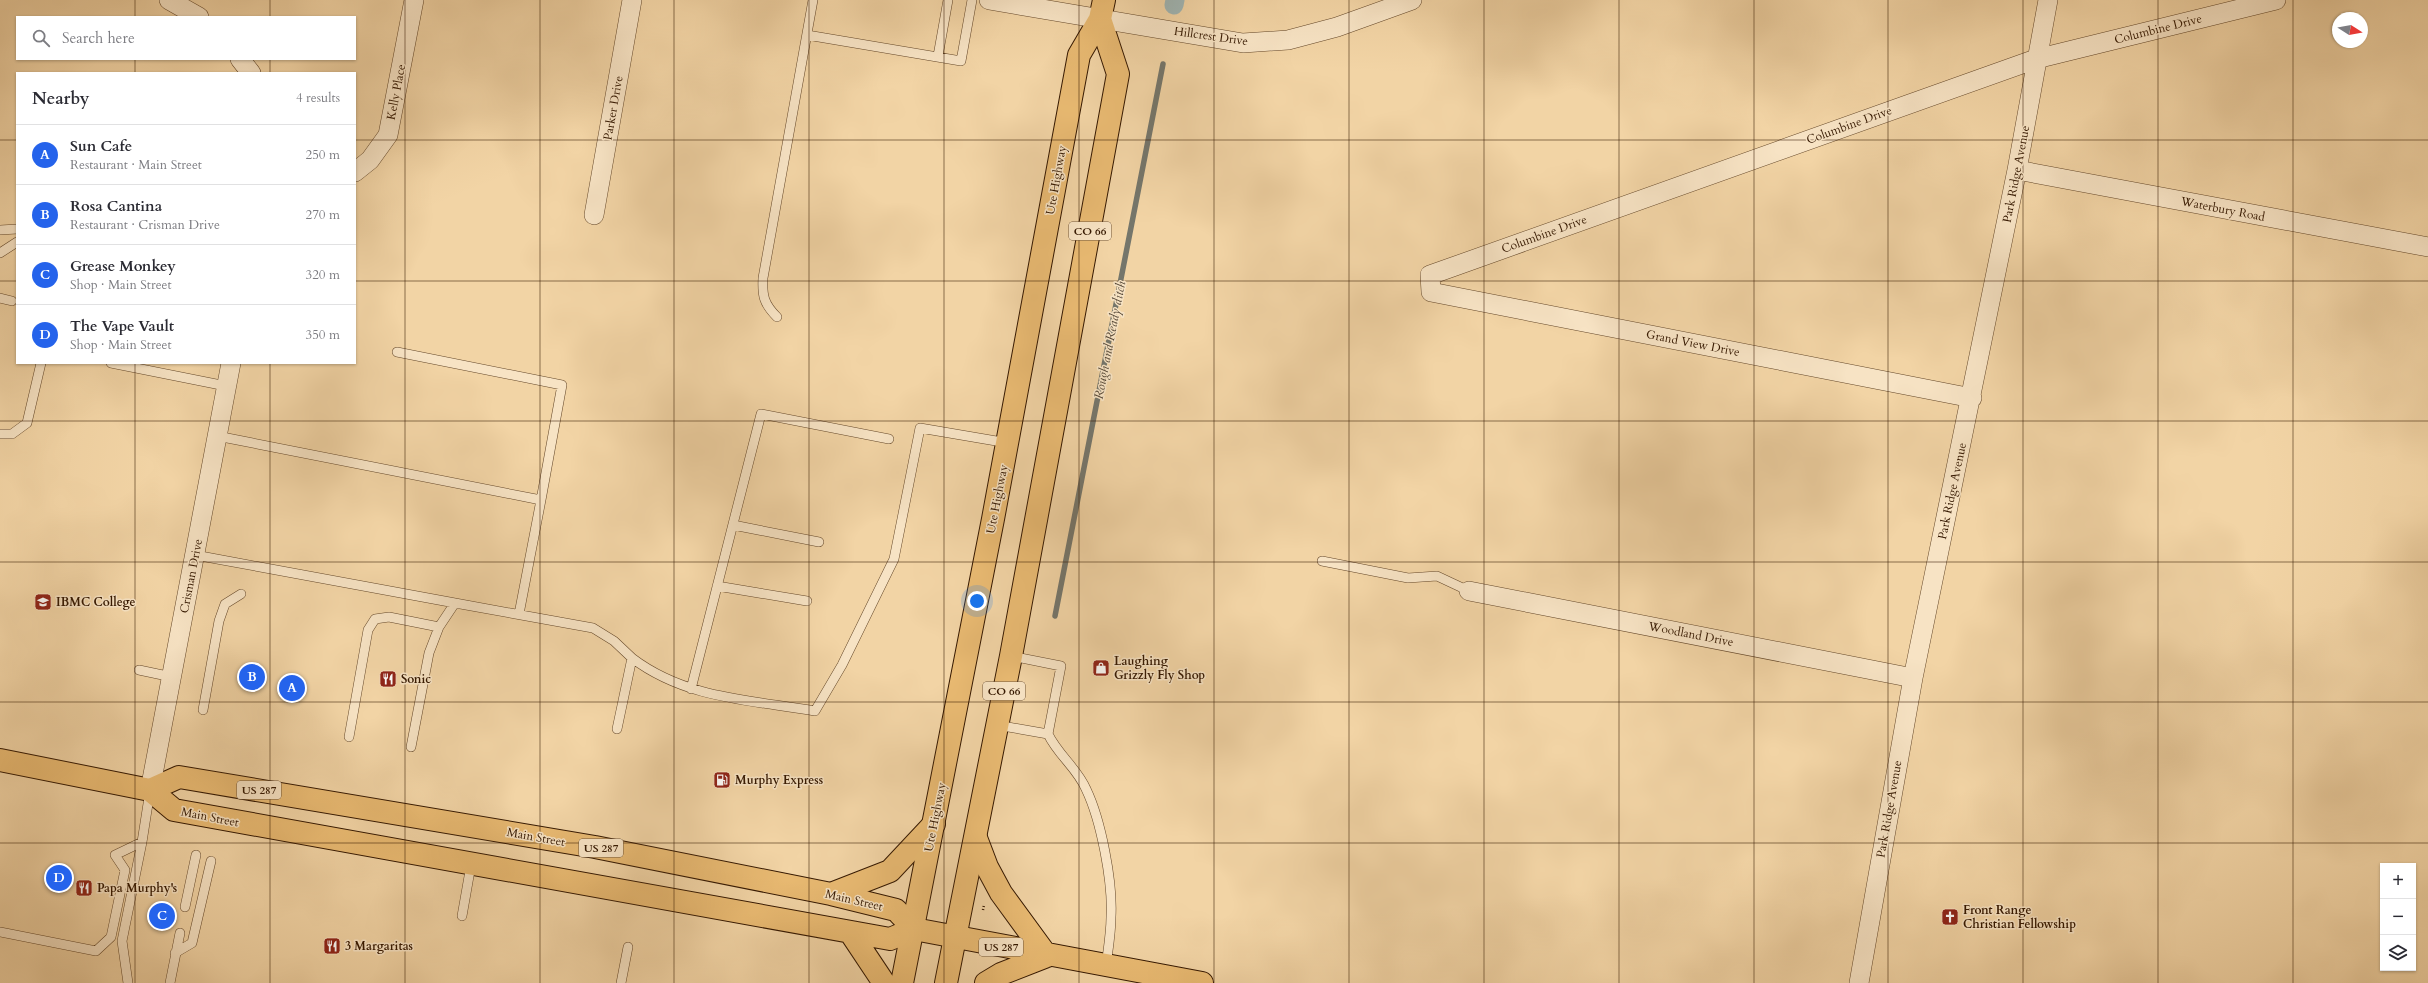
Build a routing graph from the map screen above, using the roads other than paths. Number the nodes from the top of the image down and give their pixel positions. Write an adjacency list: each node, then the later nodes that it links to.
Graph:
1 (414, 0): 19 (street, Kelly Place)
2 (632, 0): 20 (street, Parker Drive)
3 (813, 0): 13 (lane)
4 (948, 0): 14 (lane)
5 (972, 0): 14 (lane)
6 (989, 0): 11 (street, Hillcrest Drive)
7 (1412, 0): 11 (street, Hillcrest Drive)
8 (2048, 0): 15 (street, Park Ridge Avenue)
9 (2276, 0): 15 (street, Columbine Drive)
10 (178, 2): 12 (street)
11 (1102, 10): 39 (main road, Ute Highway); 52 (main road, CO 66)
12 (197, 16)
13 (807, 34): 14 (lane); 29 (lane)
14 (938, 56)
15 (2036, 59): 18 (street, Park Ridge Avenue); 26 (street, Columbine Drive)
16 (241, 60): 17 (street)
17 (250, 72)
18 (2017, 170): 24 (street, Waterbury Road); 35 (street, Park Ridge Avenue)
19 (356, 171)
20 (594, 215)
21 (16, 229): 22 (lane)
22 (0, 230)
23 (16, 243): 25 (lane)
24 (2428, 247)
25 (0, 252)
26 (1430, 275): 35 (street, Grand View Drive)
27 (0, 298): 28 (lane)
28 (12, 301)
29 (777, 317)
30 (397, 352): 40 (lane)
31 (41, 364): 36 (lane)
32 (116, 364): 34 (lane)
33 (230, 364): 34 (street, Crisman Drive)
34 (226, 386): 37 (street, Crisman Drive)
35 (1972, 398): 56 (street, Park Ridge Avenue)
36 (0, 434)
37 (217, 436): 40 (lane); 43 (street, Crisman Drive)
38 (889, 439): 41 (lane)
39 (1008, 443): 57 (lane); 66 (main road, Ute Highway)
40 (541, 500): 50 (lane)
41 (733, 525): 42 (lane); 45 (lane)
42 (819, 542)
43 (195, 555): 49 (lane); 55 (street, Crisman Drive)
44 (1322, 561): 46 (lane)
45 (717, 586): 48 (lane); 57 (lane)
46 (1469, 591): 56 (street, Woodland Drive)
47 (241, 594): 58 (lane)
48 (807, 601)
49 (455, 603): 50 (lane); 51 (lane)
50 (519, 614): 53 (lane)
51 (439, 627): 62 (lane); 63 (lane)
52 (1011, 656): 59 (main road, CO 66); 61 (lane)
53 (632, 658): 57 (lane); 60 (lane)
54 (139, 670): 55 (lane)
55 (172, 677): 65 (street, Crisman Drive)
56 (1912, 678): 92 (street, Park Ridge Avenue)
57 (691, 689)
58 (202, 710)
59 (997, 725): 61 (lane); 67 (main road, CO 66)
60 (618, 729)
61 (1048, 734): 83 (lane)
62 (349, 737)
63 (411, 747)
64 (0, 760): 65 (main road, Main Street)
65 (150, 790): 68 (lane); 71 (main road, Main Street); 72 (main road, Main Street / US 287)
66 (934, 824): 72 (main road); 75 (main road, Ute Highway)
67 (976, 838): 79 (main road, CO 66); 82 (main road)
68 (142, 842): 76 (lane); 84 (lane)
69 (196, 855): 73 (lane)
70 (210, 861): 81 (lane)
71 (471, 865): 74 (lane); 77 (main road, Main Street)
72 (831, 894): 75 (main road, Main Street / US 287)
73 (185, 906)
74 (462, 916)
75 (914, 929): 77 (main road, Main Street); 79 (main road, US 287); 88 (main road, Ute Highway)
76 (0, 932)
77 (850, 932): 87 (main road)
78 (180, 933): 81 (lane)
79 (956, 938): 82 (main road, US 287); 89 (main road, CO 66)
80 (628, 947): 86 (lane)
81 (176, 953): 85 (lane)
82 (1047, 956): 83 (main road, US 287); 90 (main road)
83 (1106, 966): 91 (main road, US 287)
84 (128, 983)
85 (170, 983)
86 (621, 983)
87 (884, 983)
88 (902, 983)
89 (946, 983)
90 (986, 983)
91 (1202, 983)
92 (1859, 983)

